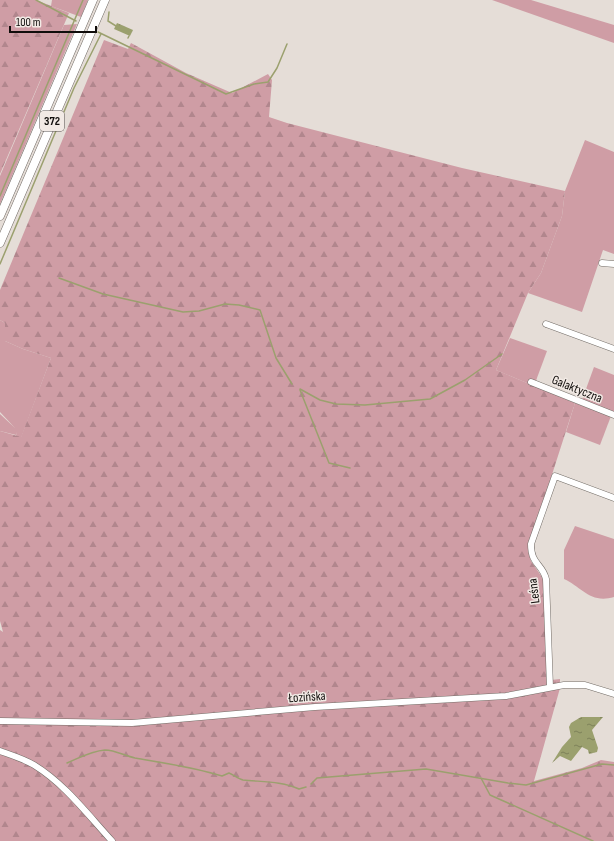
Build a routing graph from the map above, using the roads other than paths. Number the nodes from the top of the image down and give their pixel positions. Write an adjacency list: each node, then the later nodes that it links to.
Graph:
1 (93, 0): 3 (main road, 372)
2 (104, 0): 4 (main road, 372)
3 (0, 216)
4 (0, 243)
5 (602, 263): 6 (street)
6 (614, 264)
7 (546, 324): 8 (street)
8 (614, 349)
9 (531, 382): 10 (street, Galaktyczna)
10 (614, 415)
11 (614, 498): 12 (street, Leśna)
12 (550, 687): 13 (street, Łozińska); 14 (street, Łozińska)
13 (614, 694)
14 (0, 721)
15 (0, 751): 16 (street)
16 (112, 841)

